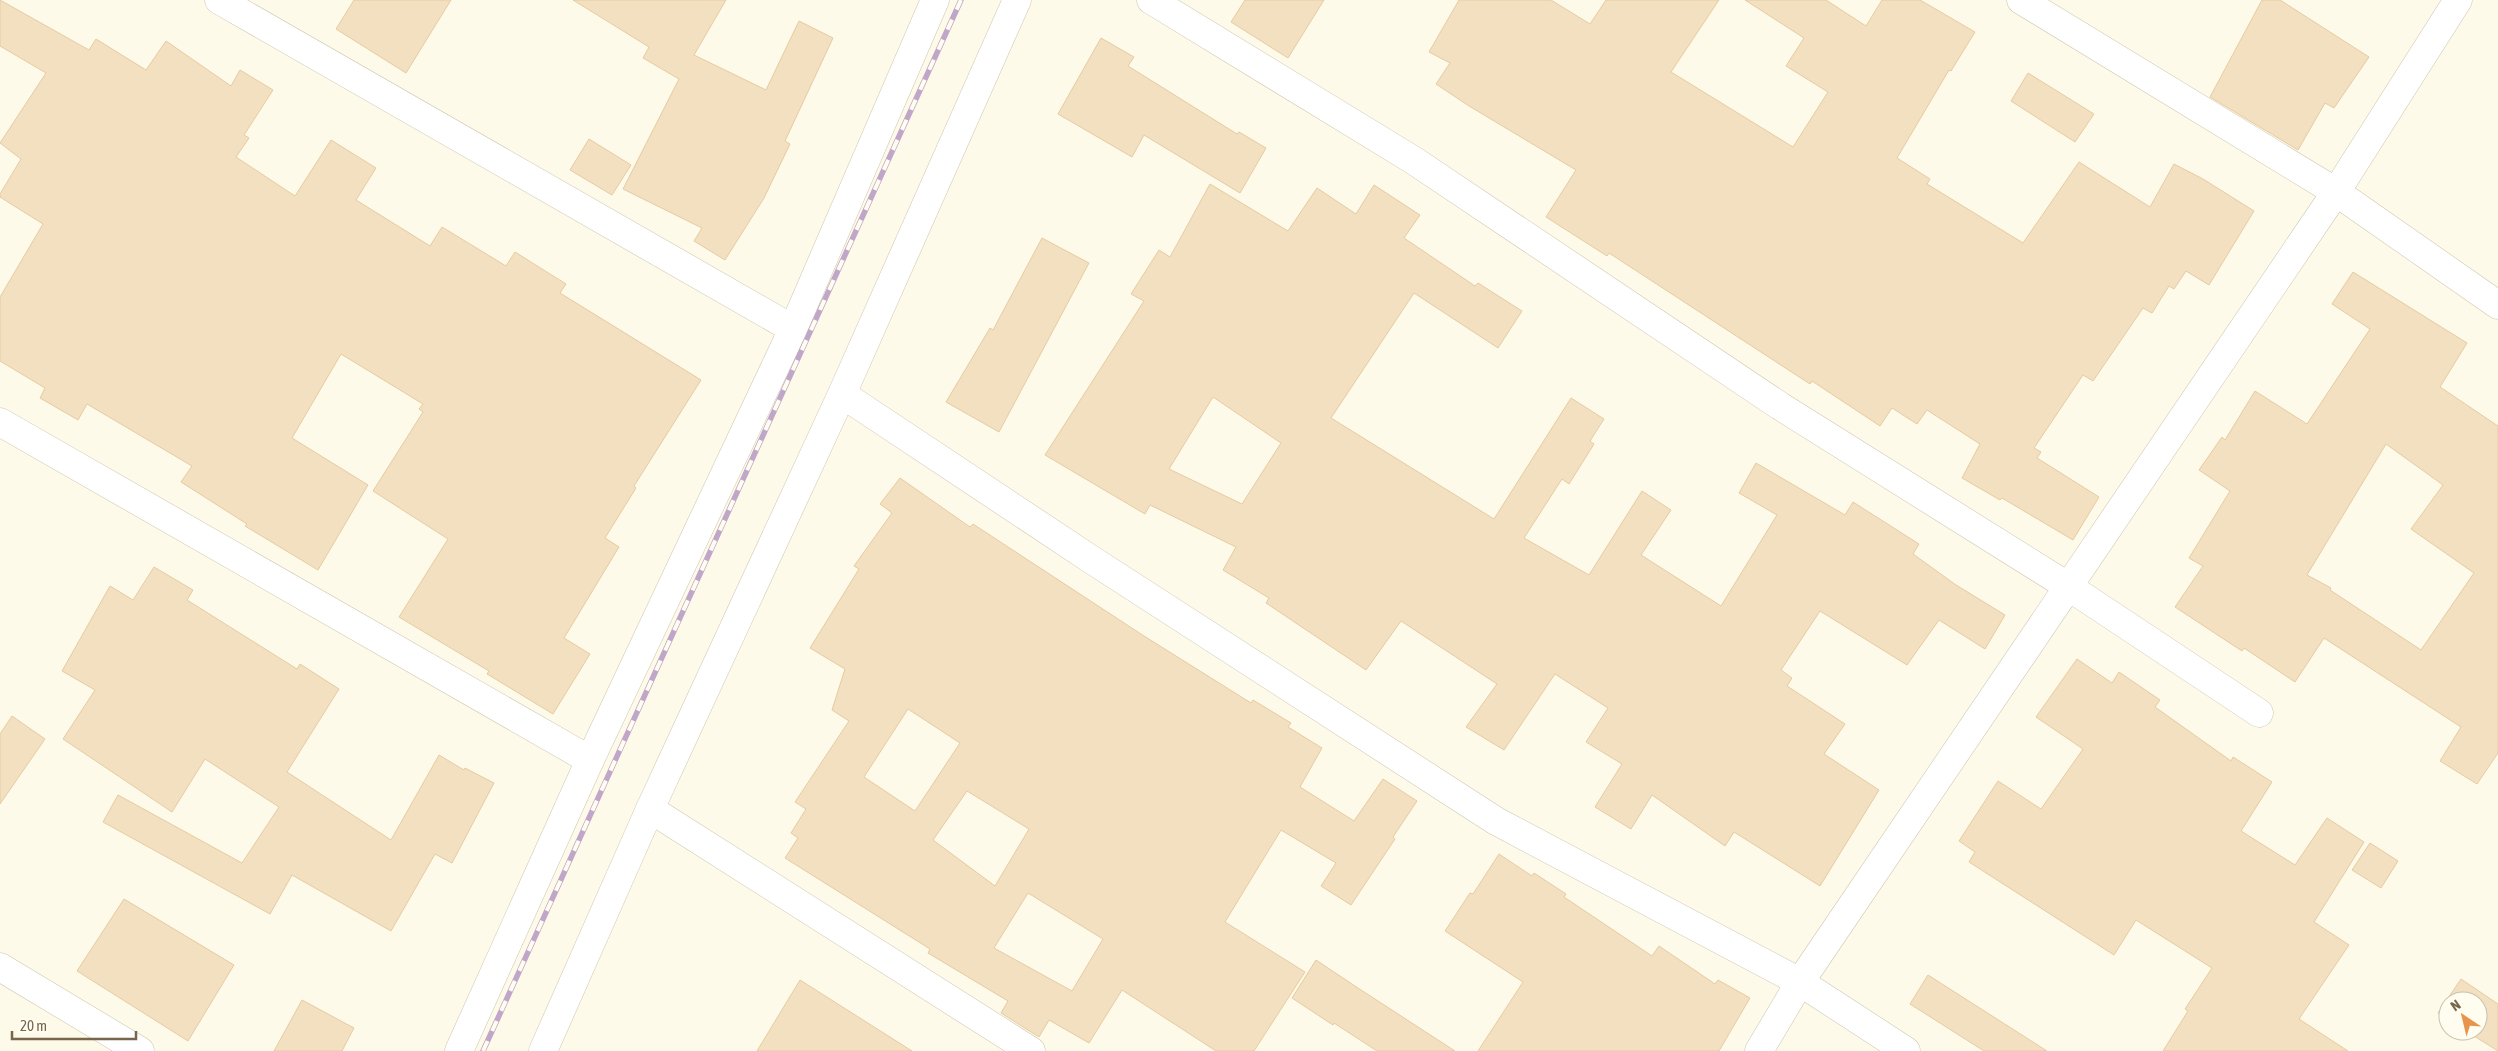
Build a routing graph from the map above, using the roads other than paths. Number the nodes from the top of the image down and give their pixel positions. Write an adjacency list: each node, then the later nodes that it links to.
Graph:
1 (219, 0): 9 (street)
2 (935, 0): 9 (street)
3 (1017, 0): 10 (street)
4 (1151, 0): 12 (street)
5 (2021, 0): 7 (street)
6 (2458, 0): 7 (street)
7 (2336, 192): 8 (street); 12 (street)
8 (2498, 305)
9 (794, 329): 14 (street)
10 (842, 394): 15 (street); 17 (street)
11 (0, 422): 14 (street)
12 (2068, 587): 13 (street); 17 (street)
13 (2259, 713)
14 (590, 760): 19 (street)
15 (650, 809): 20 (street); 21 (street)
16 (0, 967): 18 (street)
17 (1800, 982): 22 (street); 23 (street)
18 (140, 1051)
19 (459, 1051)
20 (543, 1051)
21 (1031, 1051)
22 (1758, 1051)
23 (1906, 1051)

